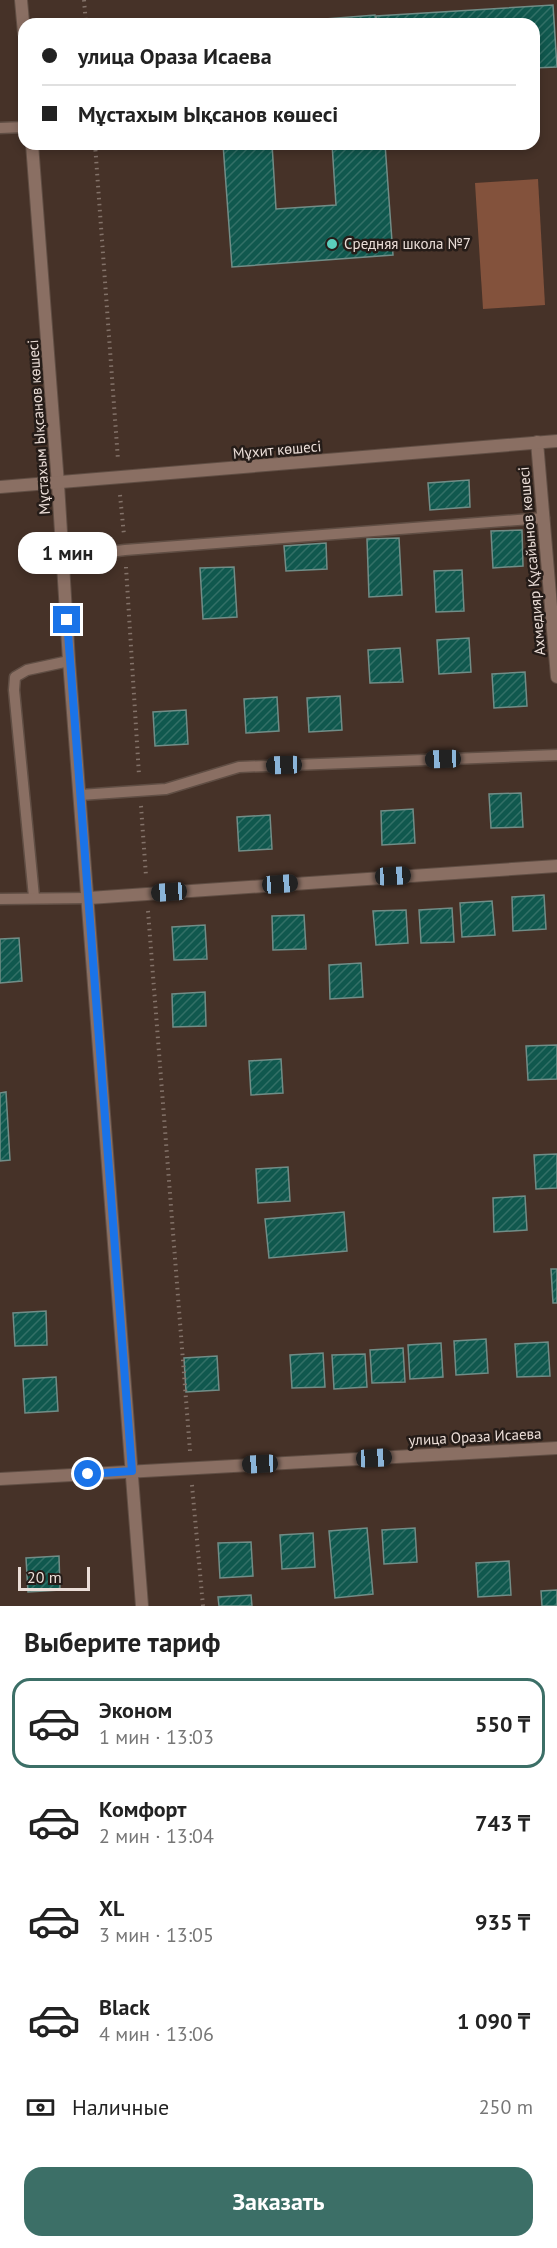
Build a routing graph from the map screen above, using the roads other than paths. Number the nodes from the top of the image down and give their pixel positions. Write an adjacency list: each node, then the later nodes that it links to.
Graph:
1 (21, 0): 2 (street)
2 (23, 18)
3 (18, 127): 4 (lane)
4 (0, 128)
5 (32, 150): 8 (street, Мұстахым Ықсанов көшесі)
6 (557, 441): 7 (street, Мұхит көшесі)
7 (537, 442): 8 (street, Мұхит көшесі); 10 (street, Ахмедияр Құсайынов көшесі)
8 (58, 483): 9 (street, Мұхит көшесі); 11 (street, Мұстахым Ықсанов көшесі)
9 (0, 487)
10 (544, 518): 11 (lane); 13 (street, Ахмедияр Құсайынов көшесі)
11 (64, 558): 12 (street, Мұстахым Ықсанов көшесі)
12 (69, 661): 15 (street, Мұстахым Ықсанов көшесі); 17 (lane)
13 (557, 677)
14 (557, 755): 15 (lane)
15 (80, 795): 18 (street, Мұстахым Ықсанов көшесі)
16 (557, 866): 18 (street)
17 (34, 897): 18 (lane); 19 (lane)
18 (89, 898): 21 (street, Мұстахым Ықсанов көшесі)
19 (0, 899)
20 (557, 1448): 21 (street, улица Ораза Исаева)
21 (132, 1471): 22 (street, улица Ораза Исаева); 23 (street, Мұстахым Ықсанов көшесі)
22 (0, 1479)
23 (142, 1606)

